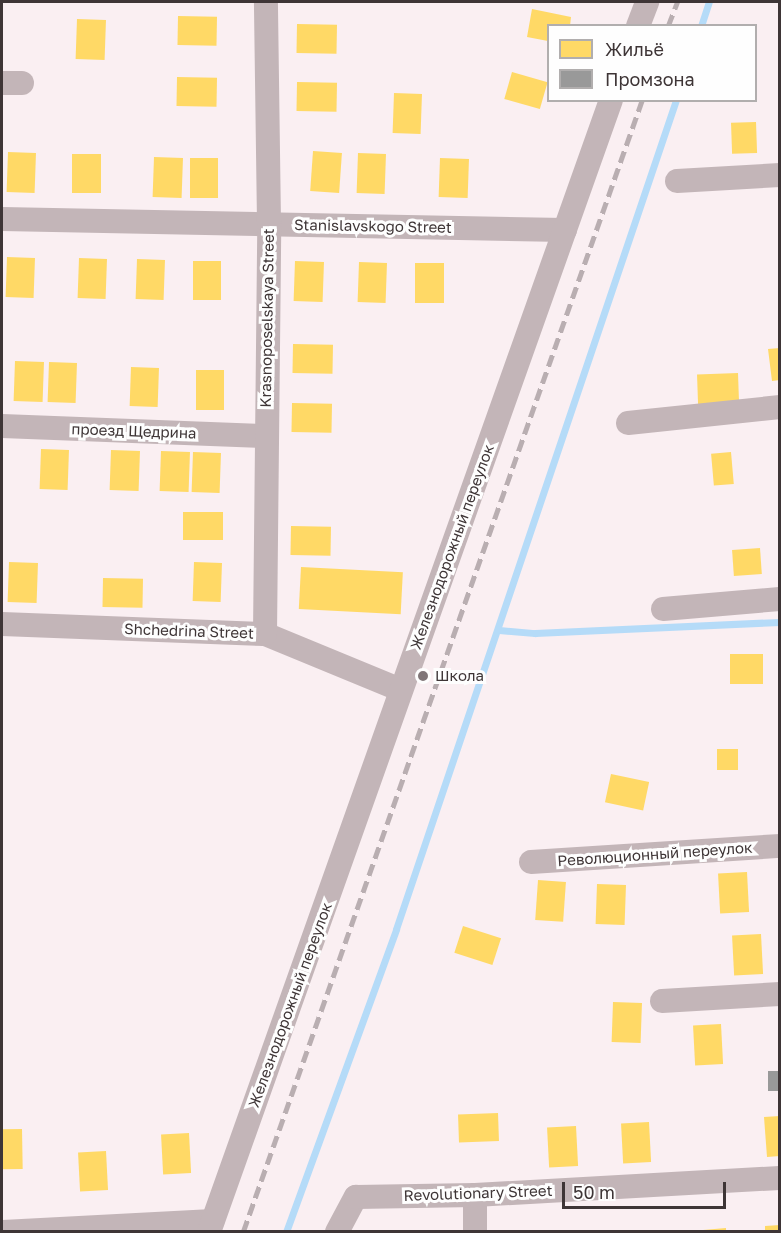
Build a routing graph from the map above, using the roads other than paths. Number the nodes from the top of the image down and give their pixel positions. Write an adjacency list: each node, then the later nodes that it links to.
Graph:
1 (266, 2): 8 (street, Krasnoposelskaya Street)
2 (647, 2): 3 (street)
3 (639, 24)
4 (610, 102): 9 (street, Железнодорожный переулок)
5 (780, 175): 6 (street)
6 (677, 181)
7 (2, 219): 8 (street, Stanislavskogo Street)
8 (269, 223): 9 (street, Stanislavskogo Street); 13 (street, Krasnoposelskaya Street)
9 (565, 230): 18 (street, Железнодорожный переулок)
10 (780, 407): 11 (street)
11 (628, 423)
12 (2, 426): 13 (street, проезд Щедрина)
13 (266, 436): 17 (street, Krasnoposelskaya Street)
14 (780, 599): 15 (street)
15 (663, 609)
16 (2, 624): 17 (street, Shchedrina Street)
17 (265, 634): 18 (street, Shchedrina Street)
18 (401, 690): 25 (street, Железнодорожный переулок)
19 (780, 846): 20 (street, Революционный переулок)
20 (531, 862)
21 (780, 994): 22 (street)
22 (662, 1001)
23 (780, 1178): 24 (street, Revolutionary Street)
24 (475, 1195): 27 (street, Revolutionary Street); 28 (street)
25 (211, 1226): 26 (street)
26 (3, 1232)
27 (337, 1232)
28 (476, 1232)

